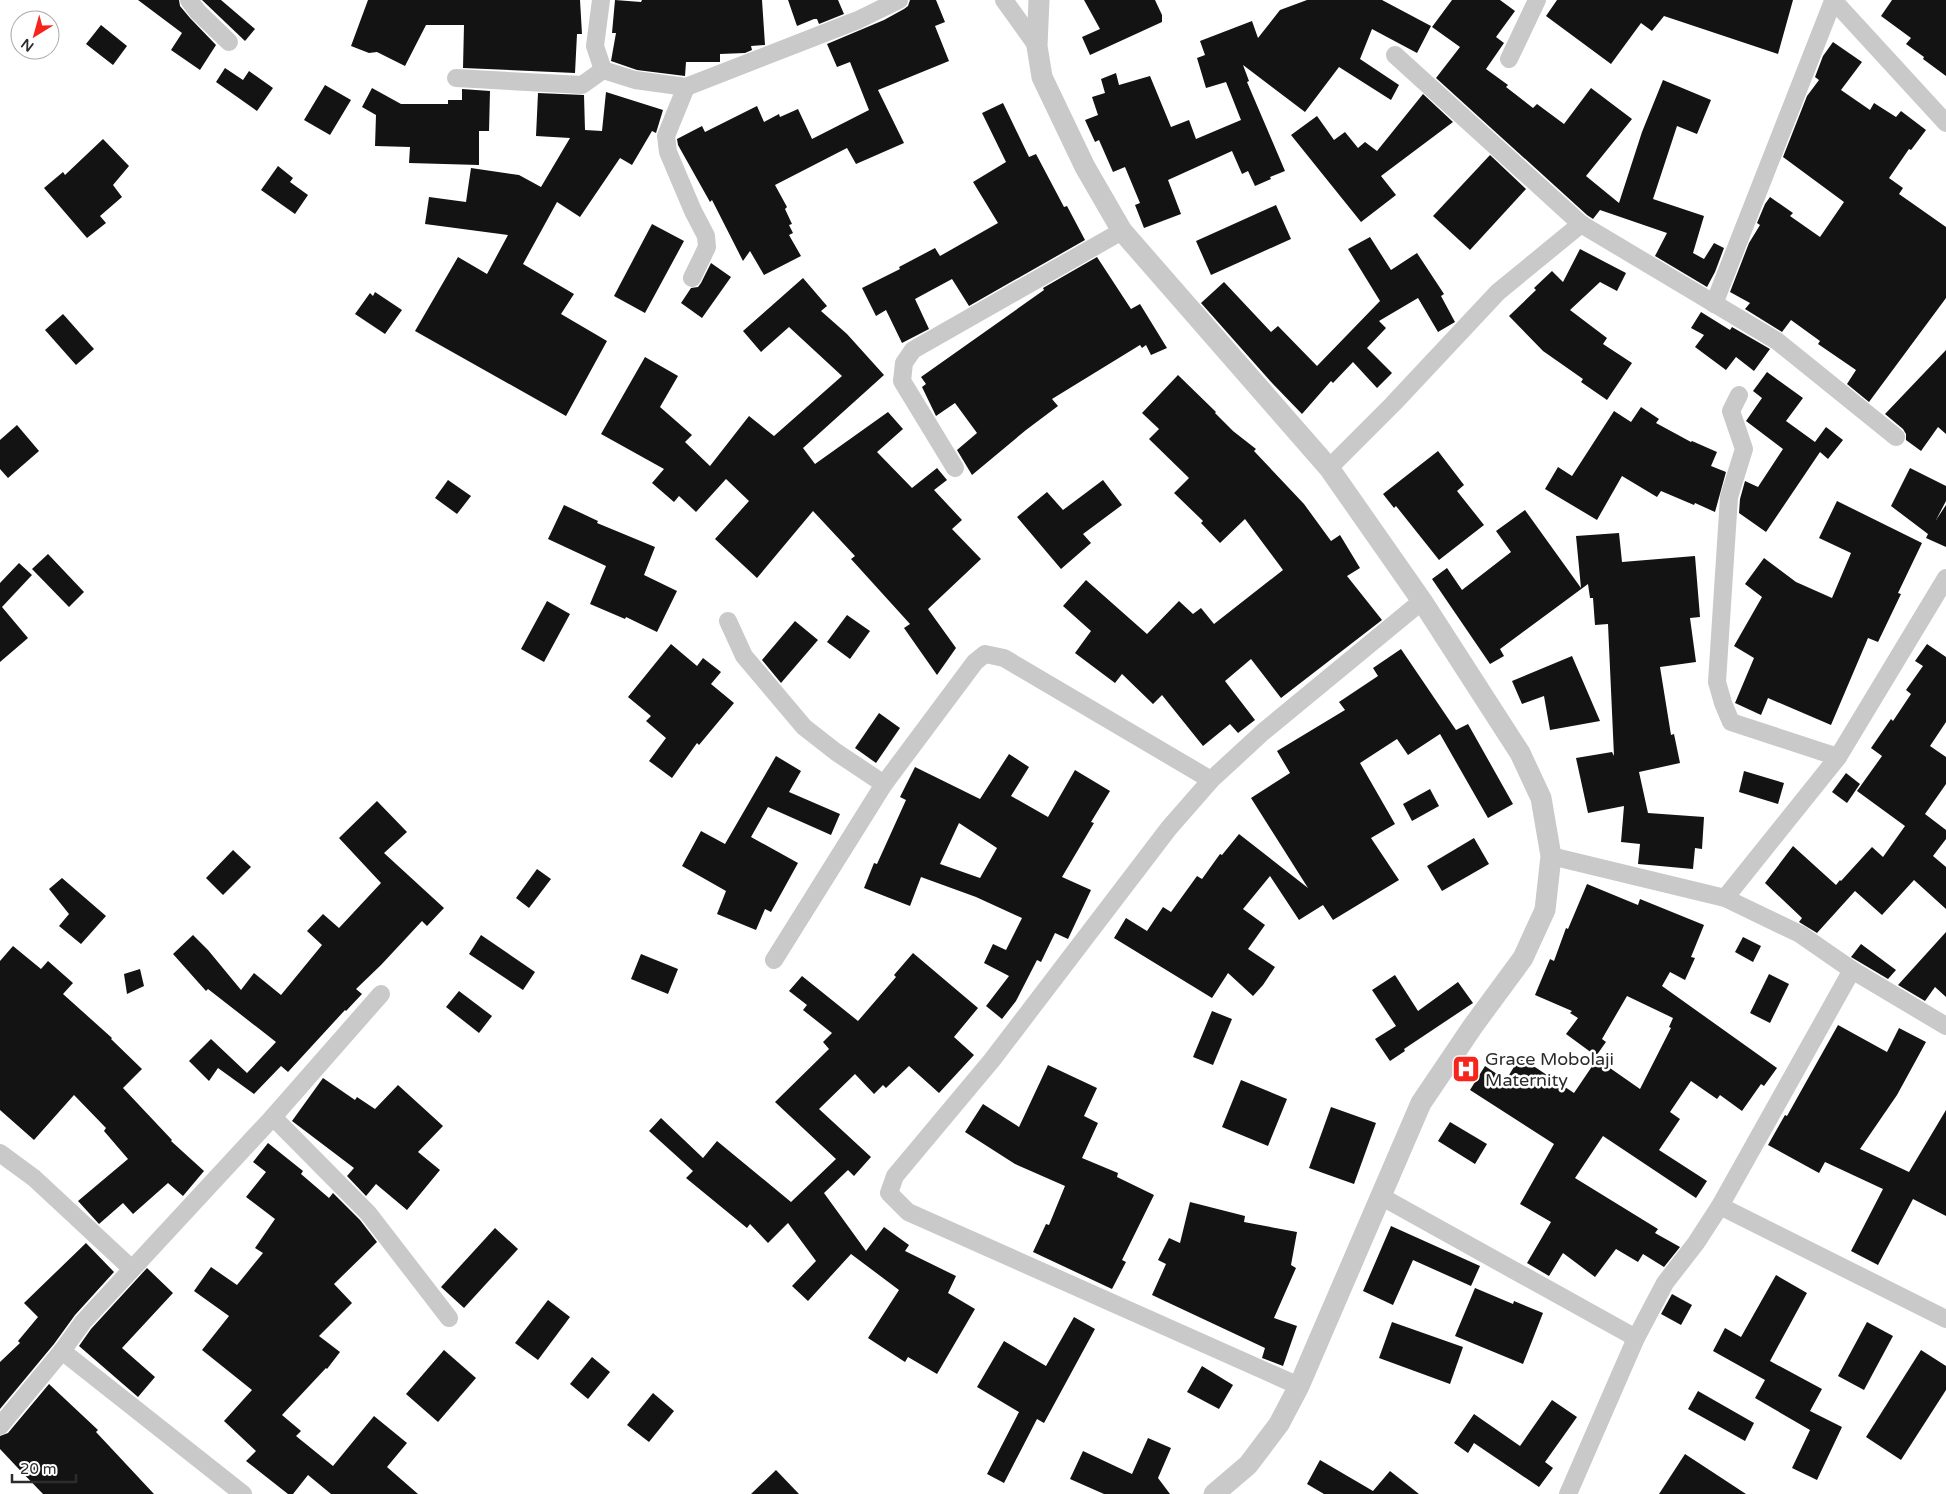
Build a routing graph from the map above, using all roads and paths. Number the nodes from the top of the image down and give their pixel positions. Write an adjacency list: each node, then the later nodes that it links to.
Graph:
1 (190, 0): 8 (street)
2 (601, 0): 12 (street)
3 (899, 0): 14 (street)
4 (1004, 0): 9 (street)
5 (1039, 0): 9 (street)
6 (1537, 0): 11 (street)
7 (1833, 0): 15 (street); 19 (street)
8 (229, 42)
9 (1037, 46): 17 (street)
10 (1395, 55): 16 (street)
11 (1509, 59)
12 (603, 70): 13 (street); 14 (street)
13 (456, 78)
14 (686, 87): 18 (street)
15 (1944, 114)
16 (1581, 224): 19 (street); 23 (street)
17 (1122, 231): 22 (street); 23 (street)
18 (692, 278)
19 (1714, 304): 21 (street)
20 (1739, 395): 27 (street)
21 (1896, 437)
22 (955, 468)
23 (1329, 468): 25 (street)
24 (1946, 578): 27 (street)
25 (1422, 601): 28 (street); 30 (street)
26 (728, 622): 29 (street)
27 (1838, 757): 31 (street)
28 (1211, 780): 29 (street); 45 (street)
29 (884, 784): 32 (street)
30 (1551, 856): 31 (street); 38 (street)
31 (1725, 898): 33 (street)
32 (774, 960)
33 (1852, 970): 35 (street); 39 (street)
34 (381, 994): 36 (street)
35 (1946, 1026)
36 (273, 1117): 40 (street); 41 (street)
37 (0, 1153): 40 (street)
38 (1382, 1198): 43 (street); 45 (street)
39 (1720, 1206): 42 (street); 43 (street)
40 (132, 1269): 44 (street)
41 (449, 1318)
42 (1946, 1319)
43 (1636, 1338): 47 (street)
44 (62, 1352): 46 (street); 48 (street)
45 (1299, 1386): 49 (street)
46 (0, 1426)
47 (1573, 1492)
48 (243, 1494)
49 (1214, 1494)

